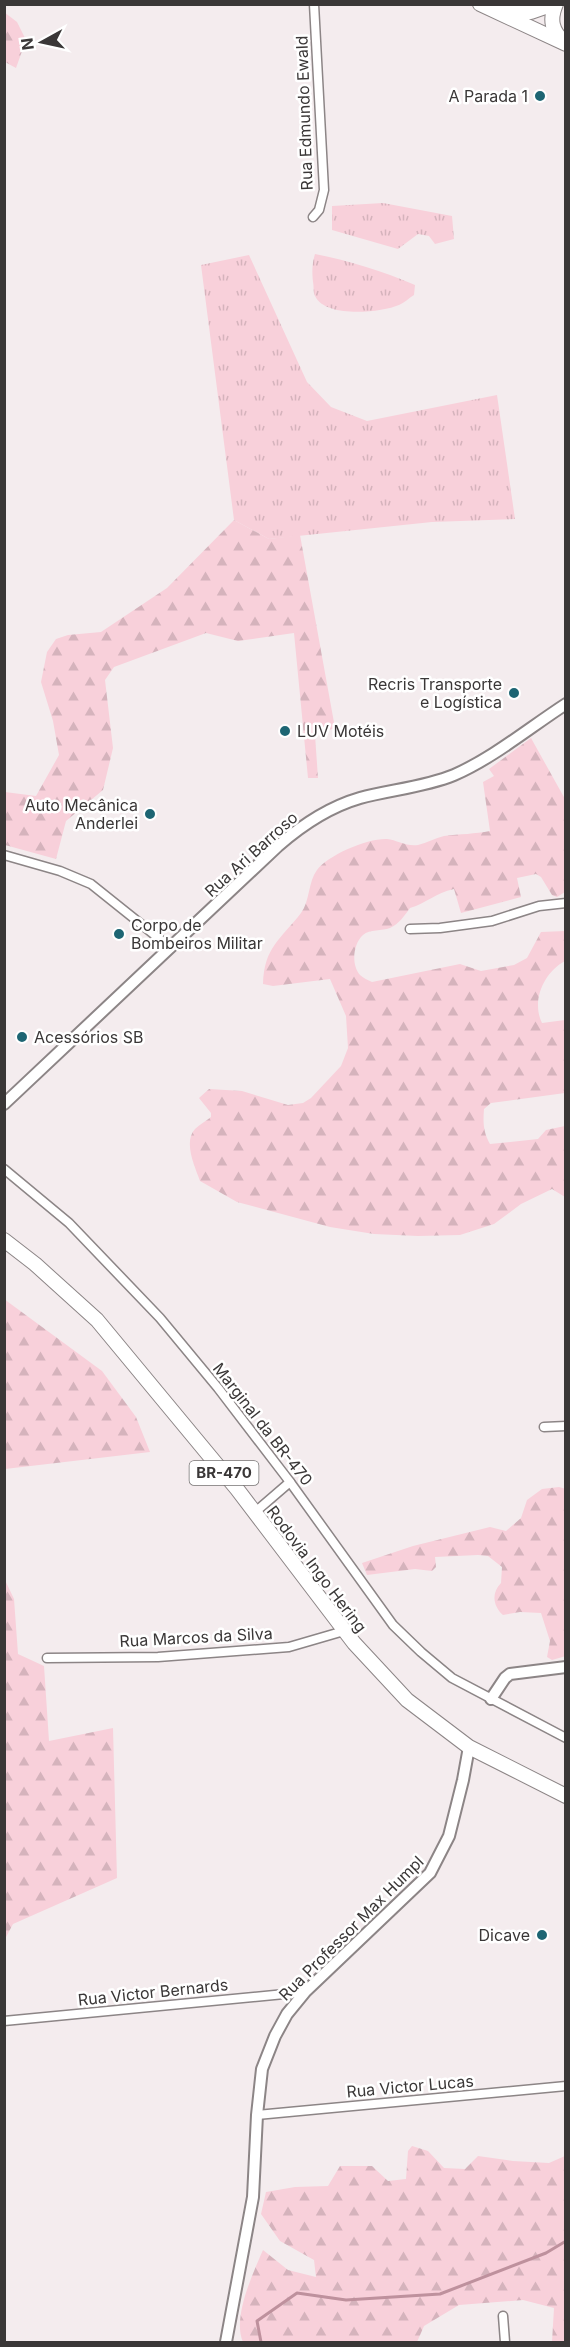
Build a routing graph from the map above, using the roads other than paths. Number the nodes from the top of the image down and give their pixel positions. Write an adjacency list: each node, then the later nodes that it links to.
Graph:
1 (315, 4): 6 (street, Rua Edmundo Ewald)
2 (480, 4): 4 (main road)
3 (555, 4): 4 (main road); 5 (main road)
4 (494, 11): 5 (main road)
5 (566, 44)
6 (313, 217)
7 (566, 704): 11 (street, Rua Ari Barroso)
8 (4, 855): 11 (street)
9 (566, 903): 10 (street)
10 (410, 929)
11 (171, 948): 12 (street, Rua Ari Barroso)
12 (4, 1104)
13 (4, 1169): 17 (street, Marginal da BR-470)
14 (4, 1240): 18 (main road, Rodovia Ingo Hering / BR-470)
15 (566, 1426): 16 (street)
16 (544, 1427)
17 (290, 1482): 18 (street); 22 (street, Marginal da BR-470)
18 (254, 1513): 19 (main road, Rodovia Ingo Hering / BR-470)
19 (344, 1630): 20 (street, Rua Marcos da Silva); 24 (main road, Rodovia Ingo Hering / BR-470)
20 (47, 1658)
21 (566, 1667): 22 (street)
22 (491, 1699): 23 (street, Marginal da BR-470)
23 (566, 1738)
24 (469, 1747): 25 (main road, Rodovia Ingo Hering / BR-470); 26 (street, Rua Professor Max Humpl)
25 (566, 1796)
26 (305, 1992): 27 (street, Rua Victor Bernards); 29 (street, Rua Professor Max Humpl)
27 (4, 2021)
28 (566, 2086): 29 (street, Rua Victor Lucas)
29 (257, 2115): 31 (street, Rua Professor Max Humpl)
30 (503, 2316): 32 (street)
31 (226, 2343)
32 (505, 2343)

